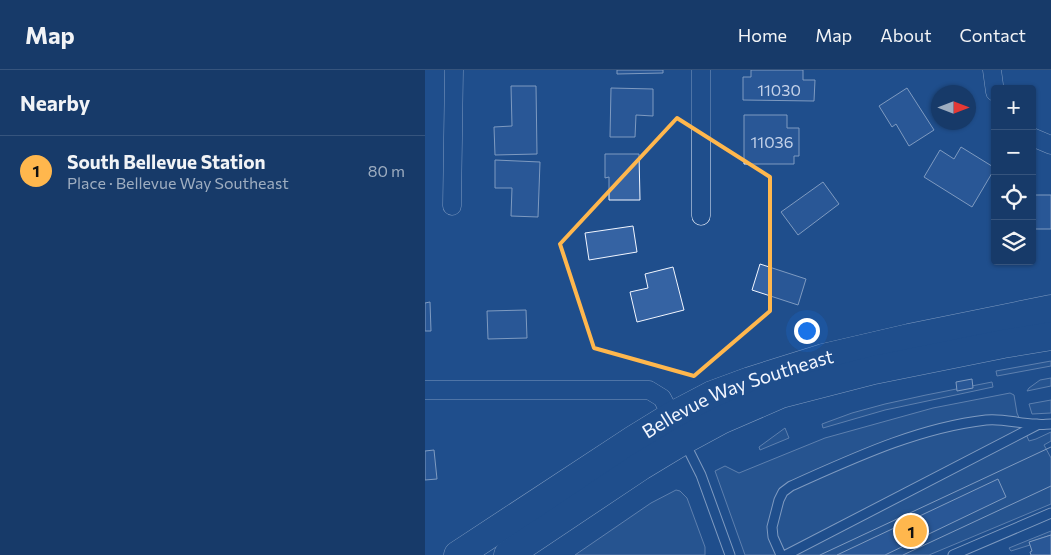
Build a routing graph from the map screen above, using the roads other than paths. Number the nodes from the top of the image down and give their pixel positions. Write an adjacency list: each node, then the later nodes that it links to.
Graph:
1 (454, 70): 7 (street)
2 (701, 70): 8 (street)
3 (992, 70): 4 (street)
4 (994, 85)
5 (1036, 139): 6 (street)
6 (1051, 144)
7 (452, 206)
8 (701, 216)
9 (1051, 309): 12 (main road, Bellevue Way Southeast)
10 (1051, 336): 15 (main road, Bellevue Way Southeast)
11 (425, 390): 12 (street)
12 (672, 416): 15 (street); 17 (main road, Bellevue Way Southeast)
13 (1051, 424): 14 (lane)
14 (1038, 425): 20 (lane); 21 (lane)
15 (684, 440): 18 (main road, Bellevue Way Southeast); 19 (lane)
16 (1051, 513): 22 (lane)
17 (458, 555)
18 (507, 555)
19 (730, 555)
20 (781, 555)
21 (786, 555)
22 (953, 555)

